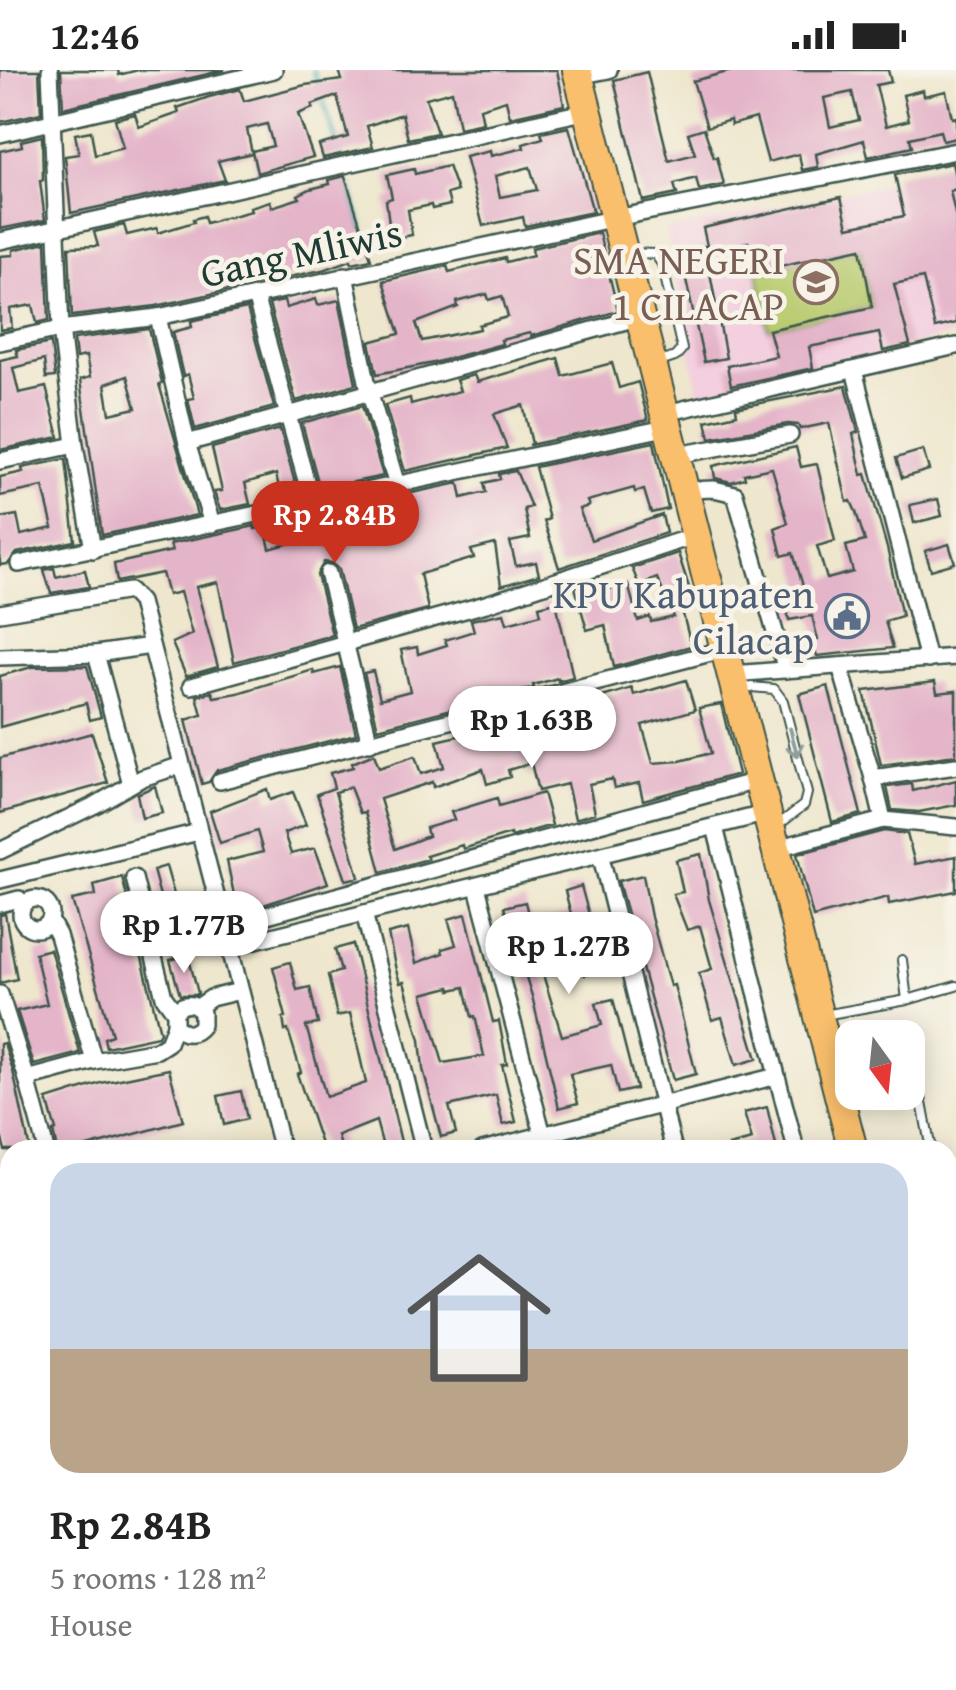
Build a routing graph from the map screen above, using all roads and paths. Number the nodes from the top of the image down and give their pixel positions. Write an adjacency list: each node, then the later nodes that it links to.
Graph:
1 (50, 70): 6 (street)
2 (274, 70): 6 (street)
3 (609, 70): 4 (street)
4 (578, 73): 5 (highway)
5 (588, 111): 9 (highway); 10 (street)
6 (52, 122): 7 (street); 10 (street)
7 (0, 134)
8 (956, 152): 9 (street, Gang Mliwis)
9 (616, 218): 12 (highway); 13 (street, Gang Mliwis)
10 (56, 230): 11 (street); 17 (street)
11 (0, 241)
12 (624, 254): 15 (highway); 20 (lane)
13 (344, 275): 14 (street, Gang Mliwis); 22 (street)
14 (255, 296): 16 (street, Gang Mliwis); 23 (street)
15 (640, 317): 20 (highway); 22 (street)
16 (158, 318): 17 (street, Gang Mliwis); 26 (street)
17 (61, 329): 18 (street, Gang Mliwis); 27 (street)
18 (0, 342)
19 (956, 346): 21 (street)
20 (653, 365): 24 (highway)
21 (854, 370): 24 (street); 44 (street)
22 (369, 391): 23 (street); 30 (street)
23 (286, 414): 26 (street); 32 (street)
24 (668, 420): 28 (highway); 30 (street)
25 (790, 435): 28 (street)
26 (187, 443): 33 (street)
27 (75, 445): 29 (street); 35 (street)
28 (677, 455): 31 (highway)
29 (0, 460)
30 (397, 486): 32 (street)
31 (686, 490): 34 (highway); 47 (street)
32 (312, 502): 33 (street)
33 (212, 524): 35 (street)
34 (696, 535): 39 (street); 46 (highway)
35 (93, 550): 36 (street)
36 (18, 564)
37 (328, 573): 39 (street)
38 (0, 613): 40 (street)
39 (345, 644): 48 (street); 49 (street)
40 (151, 646): 41 (street); 50 (street)
41 (96, 654): 42 (street); 55 (street)
42 (0, 657)
43 (956, 658): 44 (street)
44 (928, 660): 45 (street)
45 (840, 666): 47 (street); 52 (street)
46 (731, 670): 47 (street); 49 (street); 53 (highway); 59 (lane, one-way to 59)
47 (786, 670)
48 (191, 686)
49 (370, 743): 54 (street)
50 (182, 765): 55 (street); 60 (street)
51 (956, 766): 52 (street)
52 (873, 778): 56 (street)
53 (760, 780): 59 (highway); 69 (street)
54 (220, 781)
55 (131, 784): 61 (street)
56 (884, 820): 58 (street); 59 (street)
57 (715, 826): 59 (street); 62 (street); 81 (street)
58 (956, 827)
59 (773, 830): 78 (highway)
60 (199, 832): 64 (street); 71 (street)
61 (0, 851)
62 (601, 857): 65 (street); 83 (street)
63 (134, 878): 79 (street)
64 (5, 879): 66 (street)
65 (477, 887): 68 (street); 88 (street)
66 (23, 901): 67 (street); 70 (street); 70 (street)
67 (0, 904)
68 (364, 913): 71 (street); 87 (street)
69 (268, 915)
70 (50, 920): 80 (street)
71 (228, 947): 74 (street)
72 (902, 960): 76 (lane)
73 (956, 986): 76 (lane)
74 (240, 991): 77 (street); 86 (street)
75 (0, 994): 82 (street)
76 (907, 1000): 78 (lane)
77 (198, 1007): 79 (street); 79 (street)
78 (820, 1015): 92 (highway)
79 (175, 1019): 80 (street)
80 (94, 1061): 82 (street)
81 (777, 1076): 83 (street); 91 (street)
82 (27, 1080): 85 (street)
83 (662, 1106): 89 (street); 90 (street)
84 (923, 1110): 93 (lane)
85 (43, 1140)
86 (276, 1140)
87 (421, 1140)
88 (545, 1140)
89 (555, 1140)
90 (671, 1140)
91 (793, 1140)
92 (851, 1140)
93 (929, 1140)

